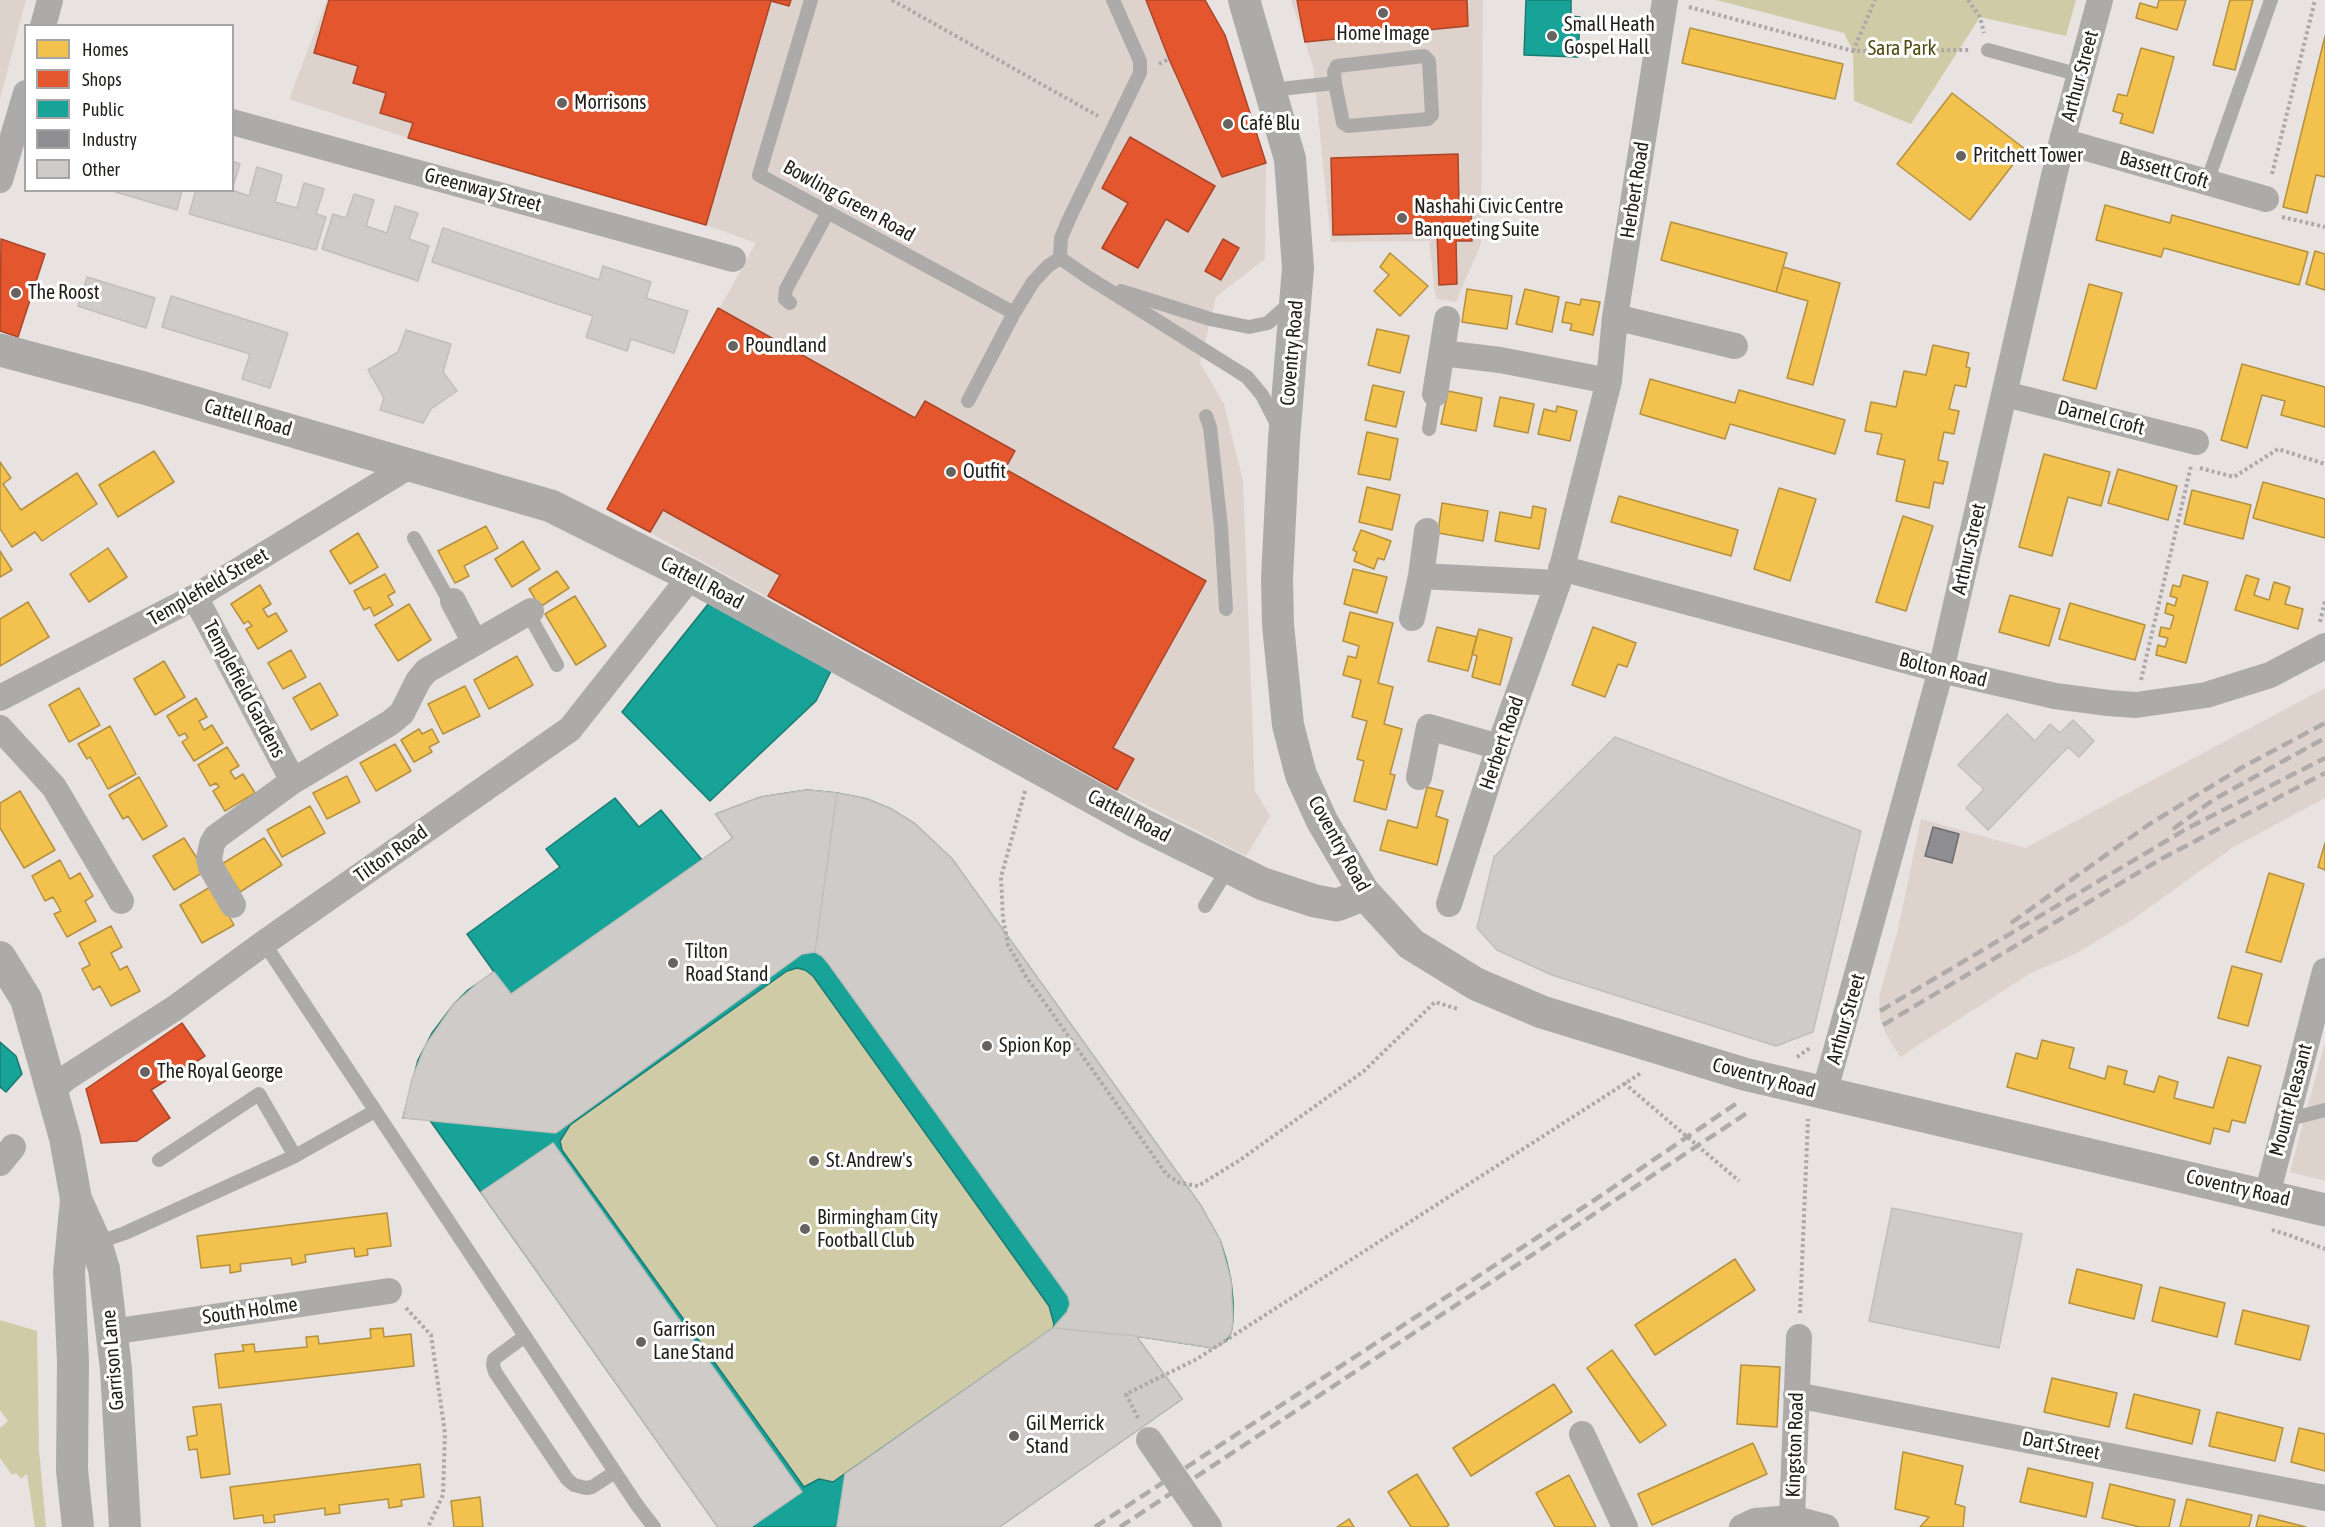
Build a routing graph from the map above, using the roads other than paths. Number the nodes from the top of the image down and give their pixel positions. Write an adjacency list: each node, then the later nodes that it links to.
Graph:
1 (50, 0): 8 (street)
2 (811, 0): 19 (lane, Bowling Green Road)
3 (1113, 0): 20 (lane)
4 (1244, 0): 12 (street, Coventry Road)
5 (1665, 0): 26 (street, Herbert Road)
6 (2100, 0): 10 (street, Arthur Street)
7 (2271, 0): 17 (lane)
8 (44, 24)
9 (1988, 50): 10 (lane)
10 (2080, 75): 15 (street, Arthur Street)
11 (1335, 83): 11 (lane); 12 (lane)
12 (1271, 90): 23 (street, Coventry Road)
13 (24, 100): 16 (street)
14 (234, 123): 21 (street, Greenway Street)
15 (2062, 141): 17 (street, Bassett Croft); 33 (street, Arthur Street)
16 (0, 180)
17 (2207, 182): 18 (street, Bassett Croft)
18 (2266, 199)
19 (828, 212): 24 (lane); 25 (lane, Bowling Green Road)
20 (1060, 258): 22 (lane); 25 (lane)
21 (733, 259)
22 (1086, 276): 23 (lane); 37 (lane)
23 (1297, 295): 37 (street, Coventry Road)
24 (790, 303)
25 (1014, 313): 34 (lane)
26 (1615, 317): 28 (street); 31 (street, Herbert Road)
27 (1447, 319): 30 (street)
28 (1735, 346)
29 (0, 350): 39 (main road, Cattell Road)
30 (1442, 353): 31 (street); 32 (street)
31 (1609, 381): 42 (street, Herbert Road)
32 (1435, 394): 36 (lane)
33 (2005, 394): 38 (street, Darnel Croft); 53 (street, Arthur Street)
34 (968, 401)
35 (1206, 416): 47 (lane)
36 (1429, 429)
37 (1284, 439): 60 (street, Coventry Road)
38 (2196, 442)
39 (411, 465): 43 (main road, Cattell Road); 45 (street, Templefield Street)
40 (1427, 531): 44 (street)
41 (414, 538): 46 (lane)
42 (1559, 575): 44 (street); 53 (street, Bolton Road); 56 (street, Herbert Road)
43 (691, 576): 59 (main road, Cattell Road); 65 (street, Tilton Road)
44 (1421, 576): 49 (street)
45 (195, 597): 54 (street, Templefield Street); 58 (street, Templefield Gardens)
46 (453, 601): 50 (street)
47 (1227, 609)
48 (529, 612): 50 (street, Templefield Gardens); 52 (lane)
49 (1412, 618)
50 (475, 643): 58 (street, Templefield Gardens)
51 (2325, 646): 53 (street, Bolton Road)
52 (557, 664)
53 (1941, 670): 69 (street, Arthur Street)
54 (0, 698)
55 (0, 728): 61 (street)
56 (1499, 747): 57 (street); 63 (street, Herbert Road)
57 (1419, 777)
58 (293, 781): 62 (street, Templefield Gardens)
59 (1229, 867): 60 (main road, Cattell Road); 64 (lane)
60 (1365, 894): 69 (main road, Coventry Road)
61 (121, 901)
62 (232, 904)
63 (1449, 904)
64 (1205, 906)
65 (264, 944): 68 (street, Tilton Road); 71 (lane)
66 (0, 957): 68 (street, Garrison Lane)
67 (2325, 971): 72 (street, Mount Pleasant)
68 (53, 1090): 76 (street, Garrison Lane)
69 (1817, 1093): 75 (main road, Coventry Road)
70 (2325, 1110): 72 (lane)
71 (375, 1112): 73 (lane); 81 (lane)
72 (2286, 1120): 75 (street, Mount Pleasant)
73 (295, 1156): 74 (lane); 78 (lane)
74 (159, 1160)
75 (2266, 1195): 77 (main road, Coventry Road)
76 (76, 1199): 78 (street, Garrison Lane); 89 (street, Garrison Lane)
77 (2325, 1210)
78 (96, 1243): 80 (street, Garrison Lane)
79 (389, 1291): 80 (street, South Holme)
80 (111, 1332): 90 (street, Garrison Lane)
81 (525, 1336): 86 (lane); 86 (lane)
82 (1799, 1337): 83 (street, Kingston Road)
83 (1796, 1395): 87 (street, Dart Street); 88 (street, Kingston Road)
84 (1582, 1434): 93 (street)
85 (1149, 1440): 92 (street)
86 (615, 1472): 91 (lane)
87 (2325, 1498)
88 (1792, 1518): 94 (street); 95 (street, Kingston Road)
89 (78, 1527)
90 (125, 1527)
91 (654, 1527)
92 (1209, 1527)
93 (1625, 1527)
94 (1742, 1527)
95 (1826, 1527)

